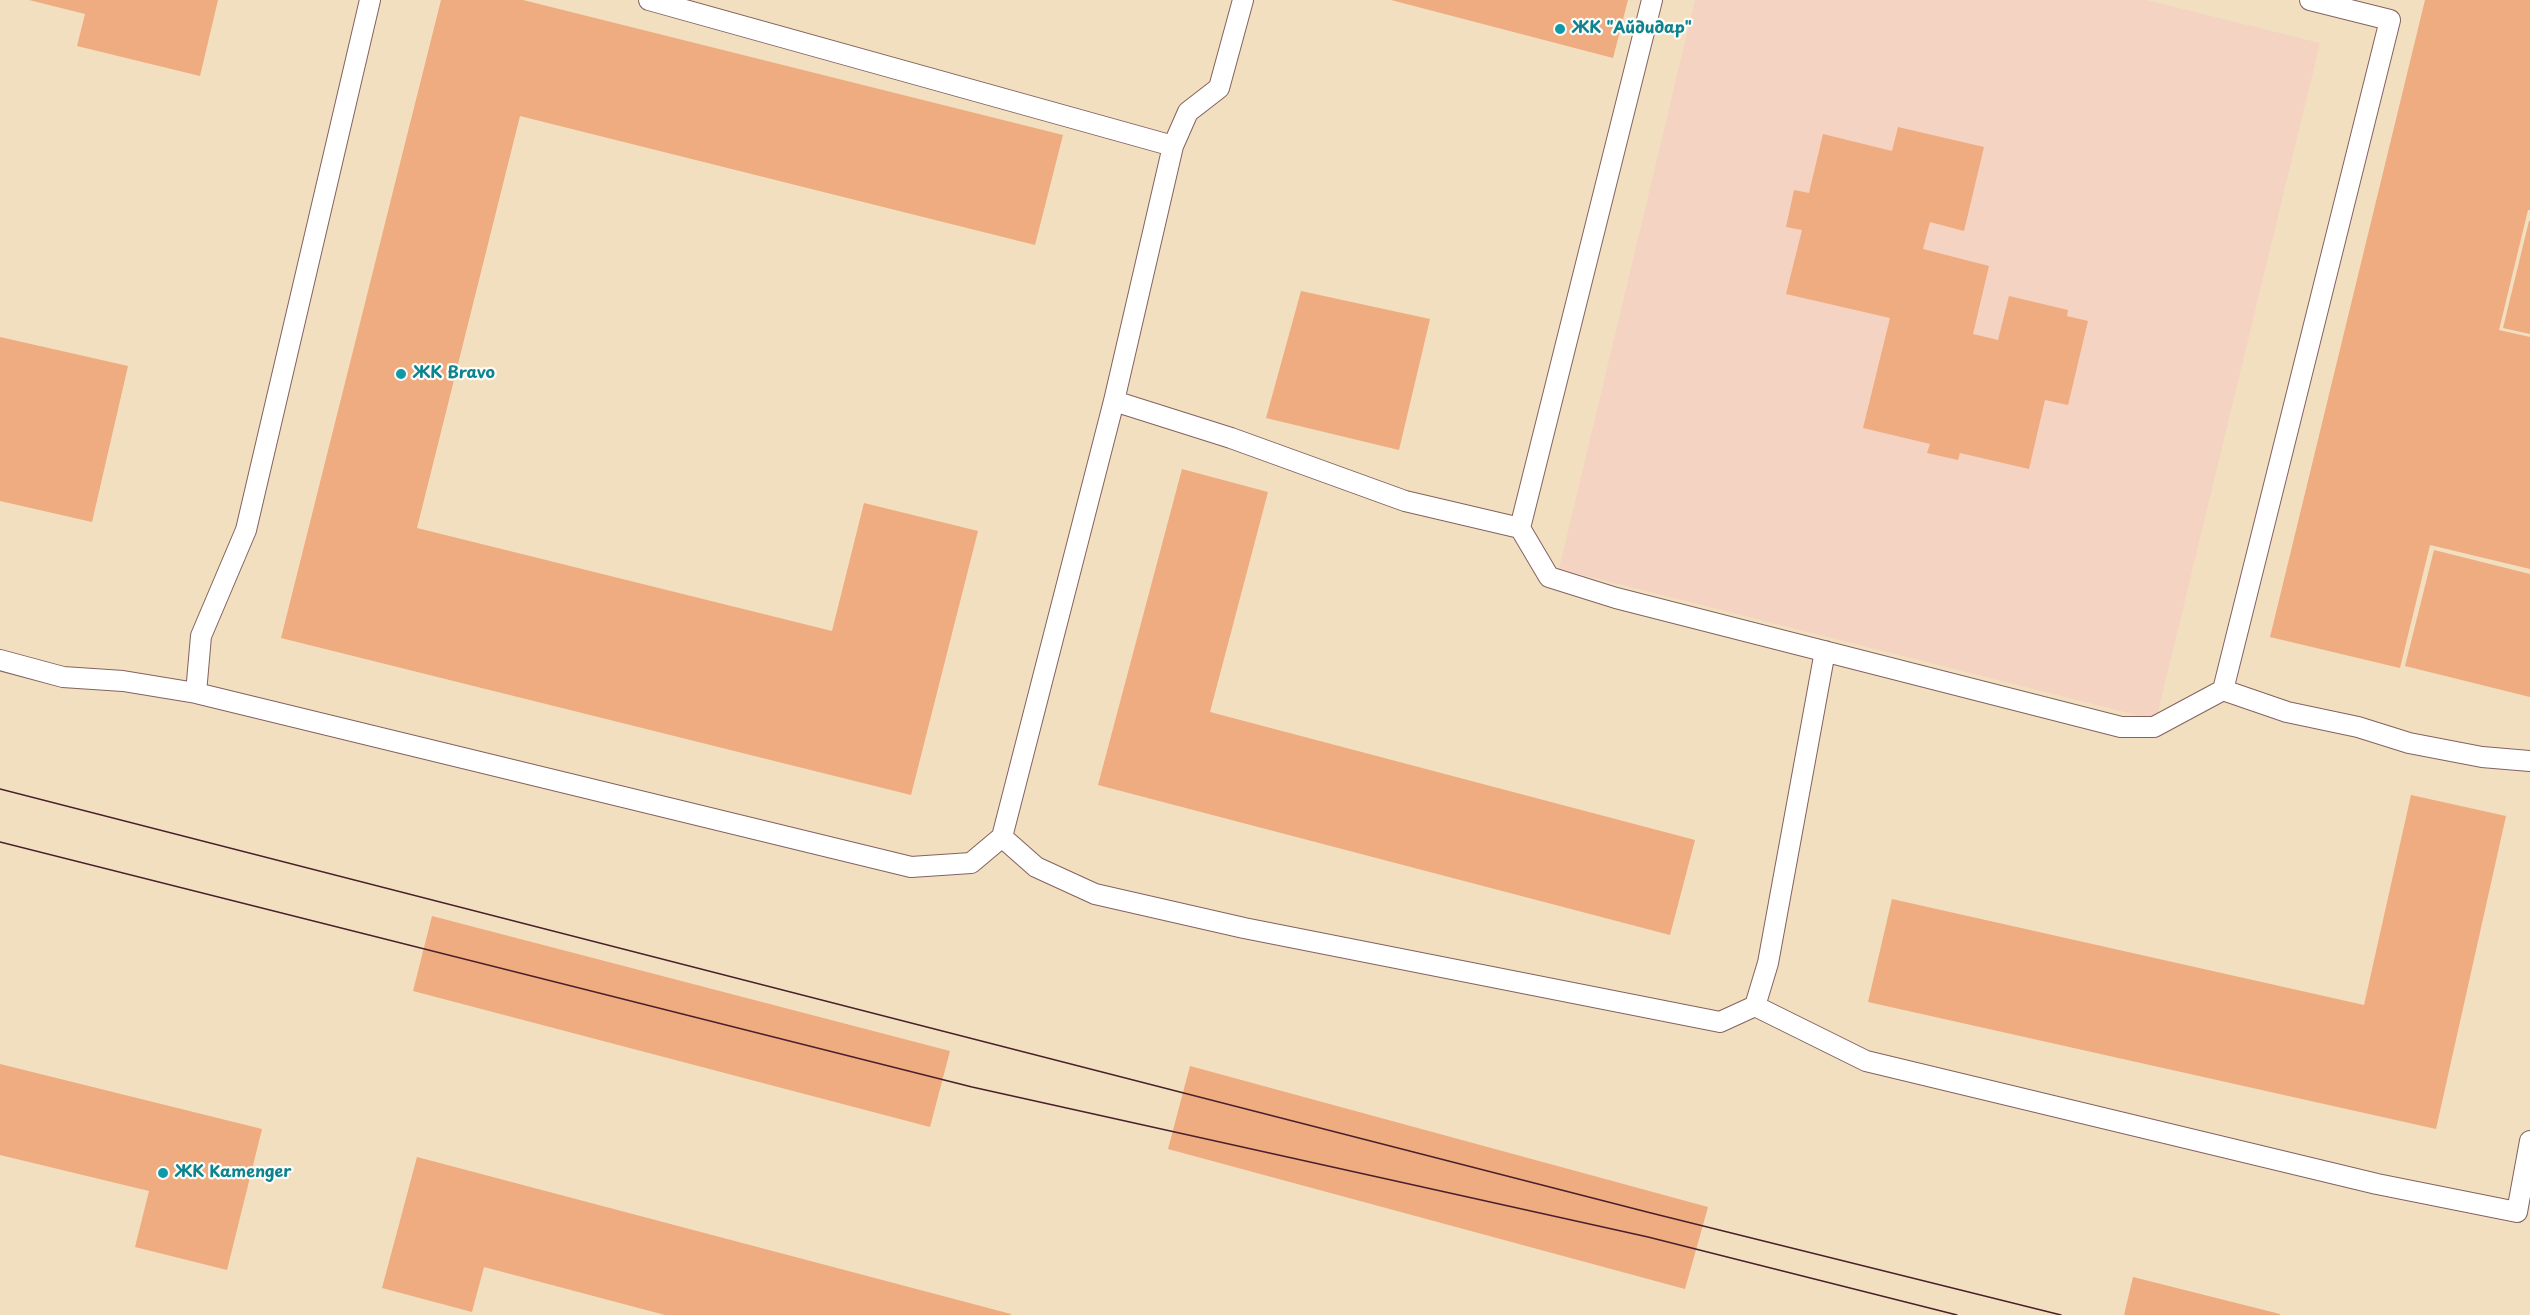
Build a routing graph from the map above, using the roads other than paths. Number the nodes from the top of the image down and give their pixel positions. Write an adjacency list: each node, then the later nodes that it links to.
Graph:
1 (370, 0): 12 (lane)
2 (649, 0): 6 (lane)
3 (1243, 0): 6 (lane)
4 (1652, 0): 8 (lane)
5 (2310, 0): 11 (lane)
6 (1173, 147): 7 (lane)
7 (1114, 401): 8 (lane); 14 (lane)
8 (1520, 528): 9 (lane)
9 (1825, 651): 11 (lane); 15 (lane)
10 (0, 660): 12 (lane)
11 (2223, 690): 13 (lane)
12 (196, 693): 14 (lane)
13 (2530, 761)
14 (1002, 837): 15 (lane)
15 (1755, 1006): 16 (lane)
16 (2530, 1141)

